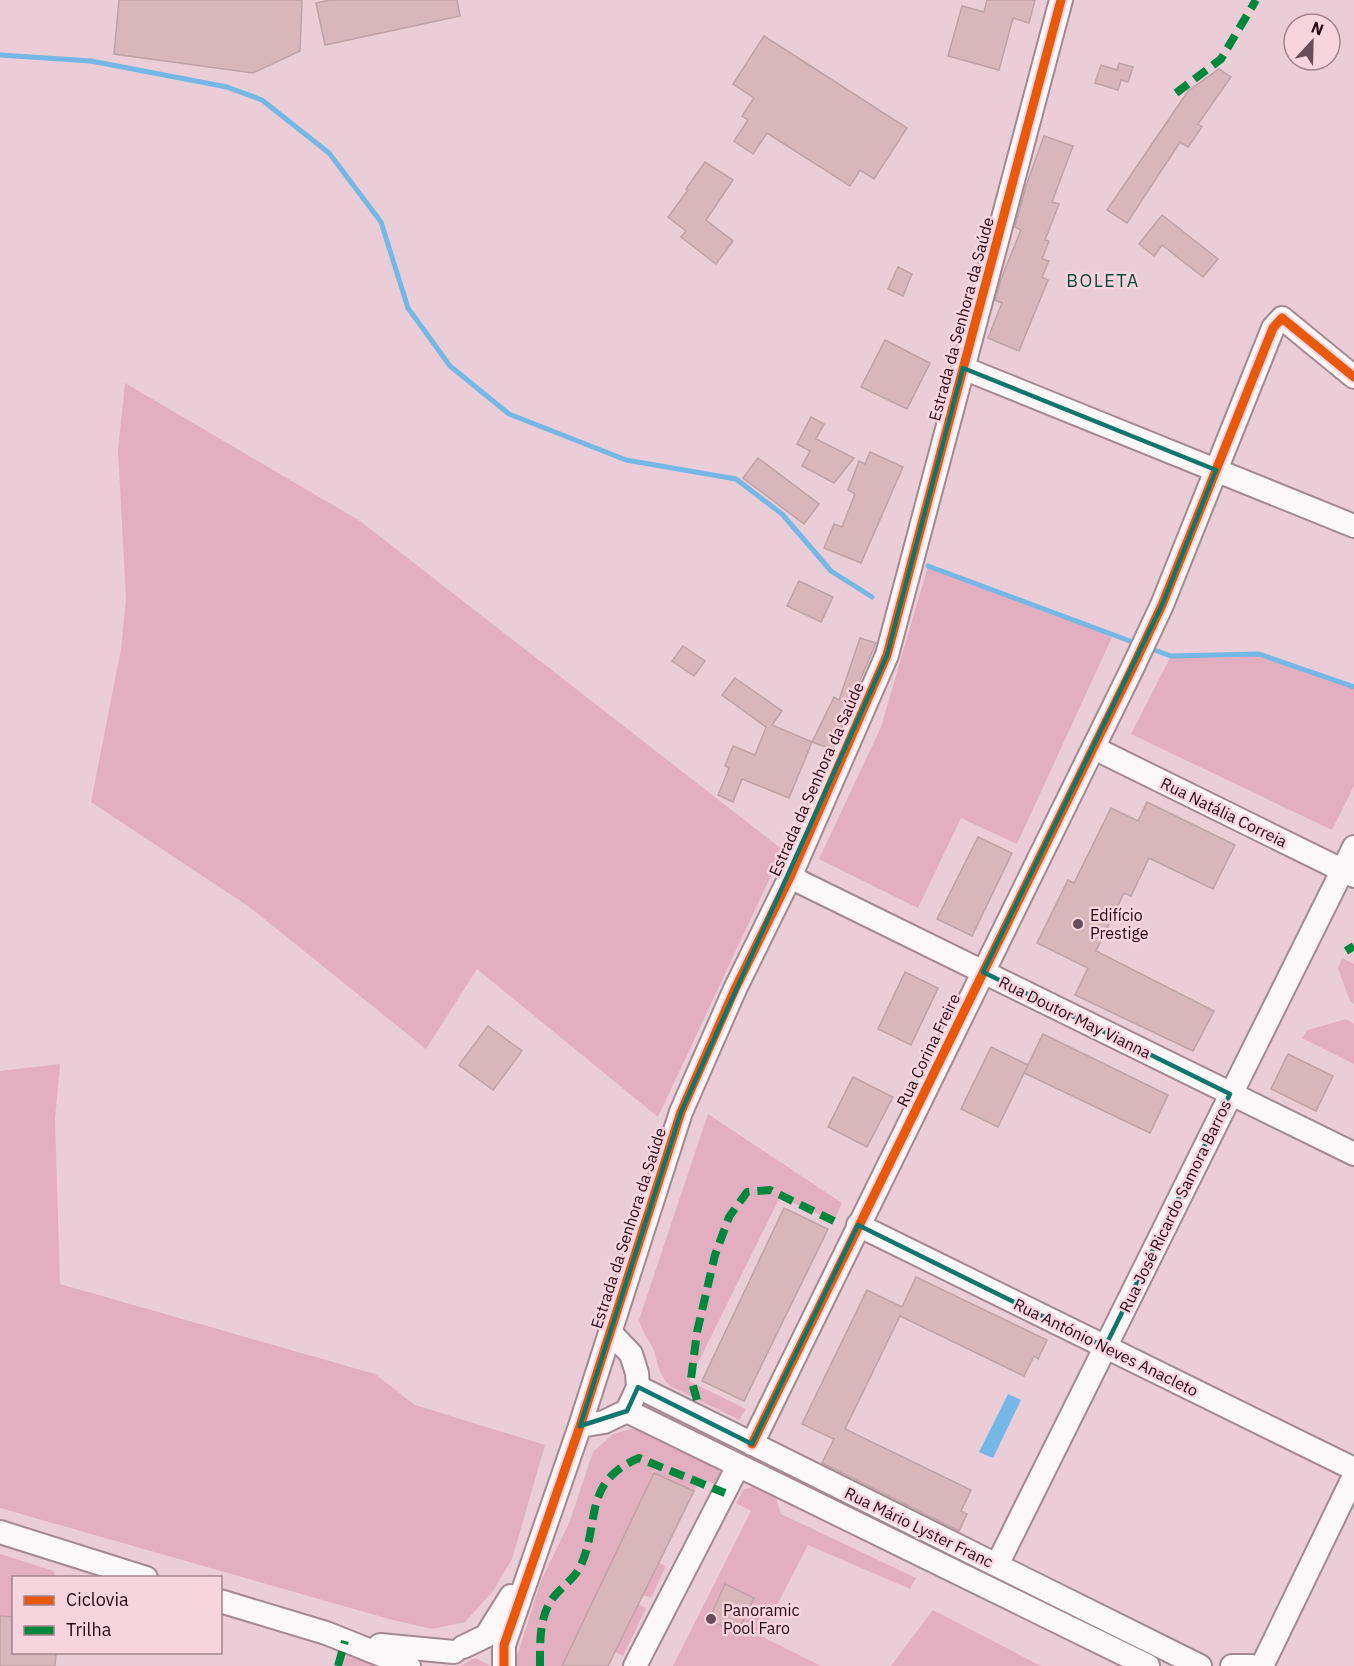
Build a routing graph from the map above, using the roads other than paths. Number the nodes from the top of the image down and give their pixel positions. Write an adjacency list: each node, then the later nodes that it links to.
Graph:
1 (1061, 0): 2 (street, Estrada da Senhora da Saúde)
2 (963, 368): 4 (street); 9 (street, Estrada da Senhora da Saúde)
3 (1354, 377): 4 (street, Rua Corina Freire)
4 (1216, 470): 5 (street); 6 (street, Rua Corina Freire)
5 (1354, 526)
6 (1094, 748): 8 (street, Rua Natália Correia); 10 (street, Rua Corina Freire)
7 (1354, 847): 8 (street, Rua José Ricardo Samora Barros)
8 (1348, 873): 11 (street, Rua José Ricardo Samora Barros)
9 (790, 877): 10 (street, Rua Doutor May Vianna); 14 (street, Estrada da Senhora da Saúde)
10 (983, 972): 11 (street, Rua Doutor May Vianna); 13 (street, Rua Corina Freire)
11 (1230, 1094): 12 (street); 15 (street, Rua José Ricardo Samora Barros)
12 (1354, 1154)
13 (858, 1225): 15 (street, Rua António Neves Anacleto); 19 (street, Rua Corina Freire)
14 (610, 1332): 16 (street); 18 (street, Estrada da Senhora da Saúde)
15 (1105, 1347): 21 (street, Rua António Neves Anacleto); 25 (street, Rua José Ricardo Samora Barros)
16 (638, 1387): 17 (street); 19 (street, Rua Mário Lyster Franc)
17 (627, 1411): 18 (street); 20 (street, Rua Mário Lyster Franc)
18 (580, 1426): 24 (street, Estrada da Senhora da Saúde)
19 (752, 1444): 25 (street, Rua Mário Lyster Franc)
20 (738, 1466): 32 (street); 33 (street, Rua Mário Lyster Franc)
21 (1354, 1469)
22 (1354, 1476): 37 (street)
23 (0, 1532): 26 (street)
24 (537, 1550): 29 (street); 31 (street)
25 (997, 1565): 34 (street, Rua Mário Lyster Franc)
26 (140, 1576)
27 (222, 1602): 28 (street)
28 (326, 1633): 29 (street); 30 (street)
29 (454, 1655): 31 (street)
30 (409, 1666)
31 (504, 1666)
32 (635, 1666)
33 (1148, 1666)
34 (1200, 1666)
35 (1232, 1666): 36 (street)
36 (1251, 1666)
37 (1262, 1666)

